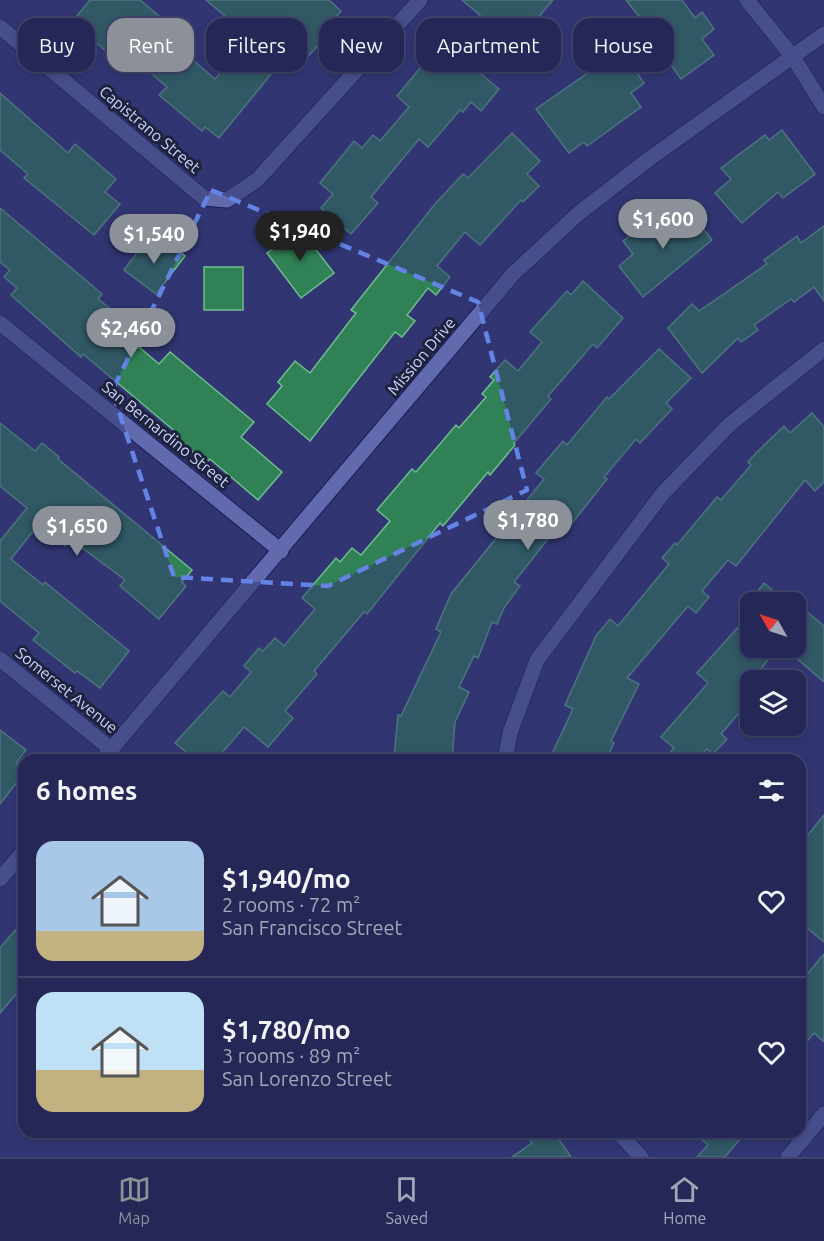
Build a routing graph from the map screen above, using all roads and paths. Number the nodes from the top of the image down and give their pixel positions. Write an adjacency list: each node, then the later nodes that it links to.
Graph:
1 (398, 0): 3 (street)
2 (747, 0): 6 (street)
3 (415, 5): 4 (street, Capistrano Street)
4 (0, 27)
5 (824, 34): 6 (street, Mission Drive)
6 (793, 57): 7 (street); 10 (street, Mission Drive)
7 (824, 107)
8 (0, 323): 10 (street, San Bernardino Street)
9 (824, 350): 14 (street)
10 (281, 551): 13 (street, Mission Drive)
11 (0, 659): 12 (street, Somerset Avenue)
12 (106, 754)
13 (108, 754)
14 (506, 754)
15 (18, 858): 16 (street)
16 (0, 879)
17 (824, 1114): 18 (street)
18 (806, 1136)
19 (624, 1138): 21 (street)
20 (804, 1138): 22 (street)
21 (641, 1157)
22 (788, 1157)

